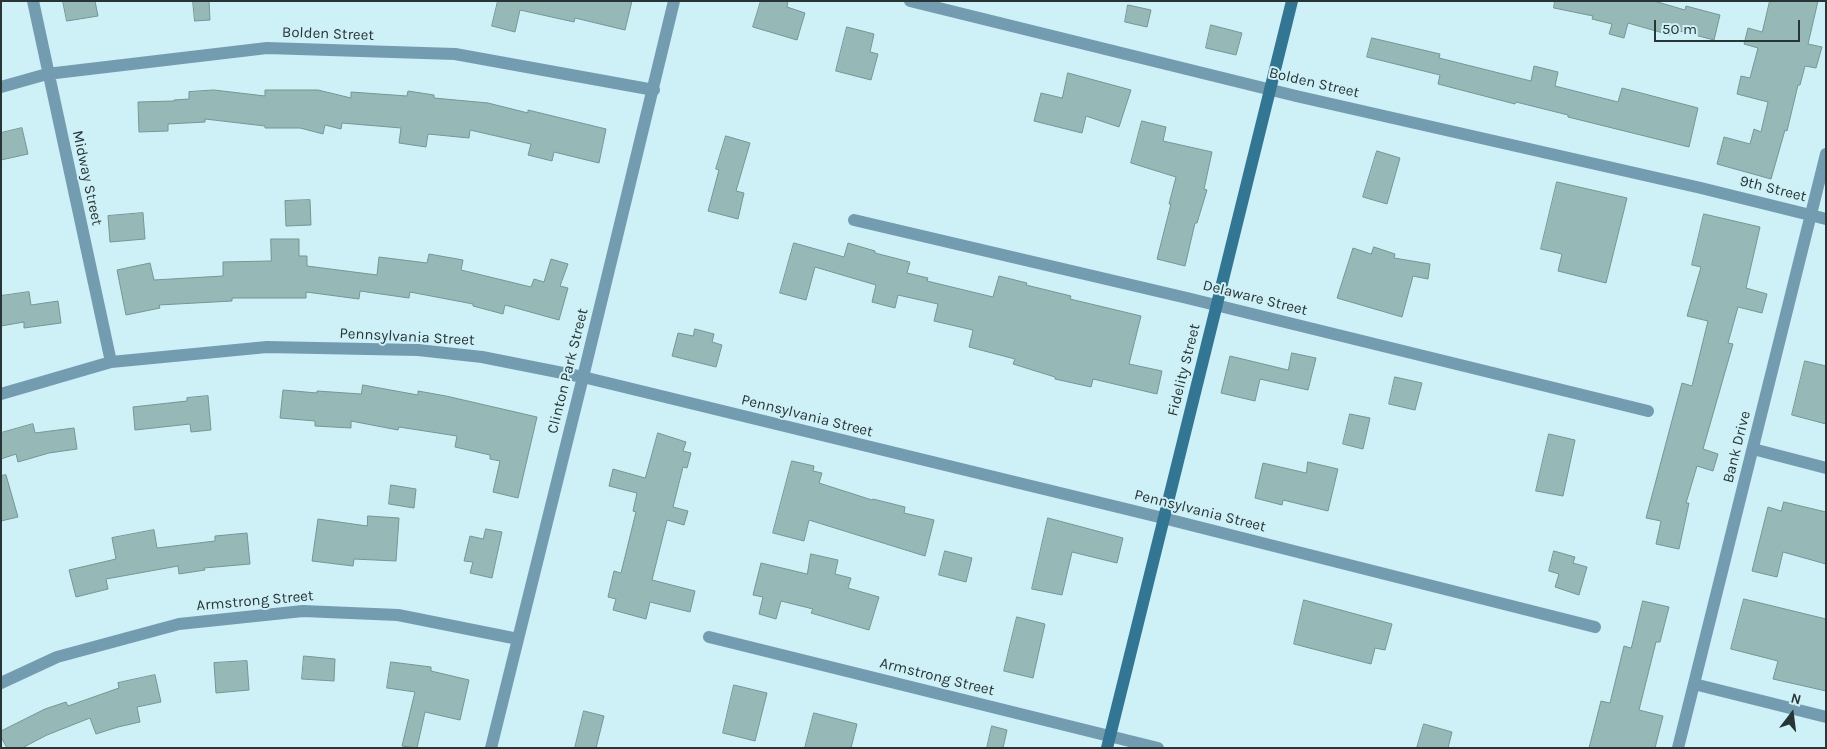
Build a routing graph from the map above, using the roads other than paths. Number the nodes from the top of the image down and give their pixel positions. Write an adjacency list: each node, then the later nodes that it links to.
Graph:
1 (33, 1): 5 (street, Midway Street)
2 (674, 1): 8 (street, Clinton Park Street)
3 (910, 1): 7 (street, Bolden Street)
4 (1292, 1): 7 (main road, Fidelity Street)
5 (48, 74): 6 (street, Bolden Street); 8 (street, Bolden Street); 15 (street, Midway Street)
6 (1, 87)
7 (1270, 89): 10 (street, Bolden Street); 14 (main road, Fidelity Street)
8 (654, 90): 16 (street, Clinton Park Street)
9 (1826, 154): 11 (street, Bank Drive)
10 (1712, 192): 11 (street, 9th Street)
11 (1810, 215): 12 (street, 9th Street); 19 (street, Bank Drive)
12 (1826, 219)
13 (854, 220): 14 (street, Delaware Street)
14 (1217, 306): 18 (street, Delaware Street); 21 (main road, Fidelity Street)
15 (111, 362): 16 (street, Pennsylvania Street); 17 (street, Pennsylvania Street)
16 (583, 377): 21 (street, Pennsylvania Street); 24 (street, Clinton Park Street)
17 (1, 394)
18 (1648, 411)
19 (1753, 449): 20 (street); 26 (street, Bank Drive)
20 (1826, 468)
21 (1163, 518): 22 (street, Pennsylvania Street); 28 (main road, Fidelity Street)
22 (1595, 627)
23 (709, 637): 28 (street, Armstrong Street)
24 (518, 639): 25 (street, Armstrong Street); 29 (street, Clinton Park Street)
25 (1, 683)
26 (1694, 684): 27 (street); 31 (street, Bank Drive)
27 (1826, 717)
28 (1109, 742): 30 (street, Armstrong Street)
29 (491, 748)
30 (1158, 748)
31 (1678, 748)

